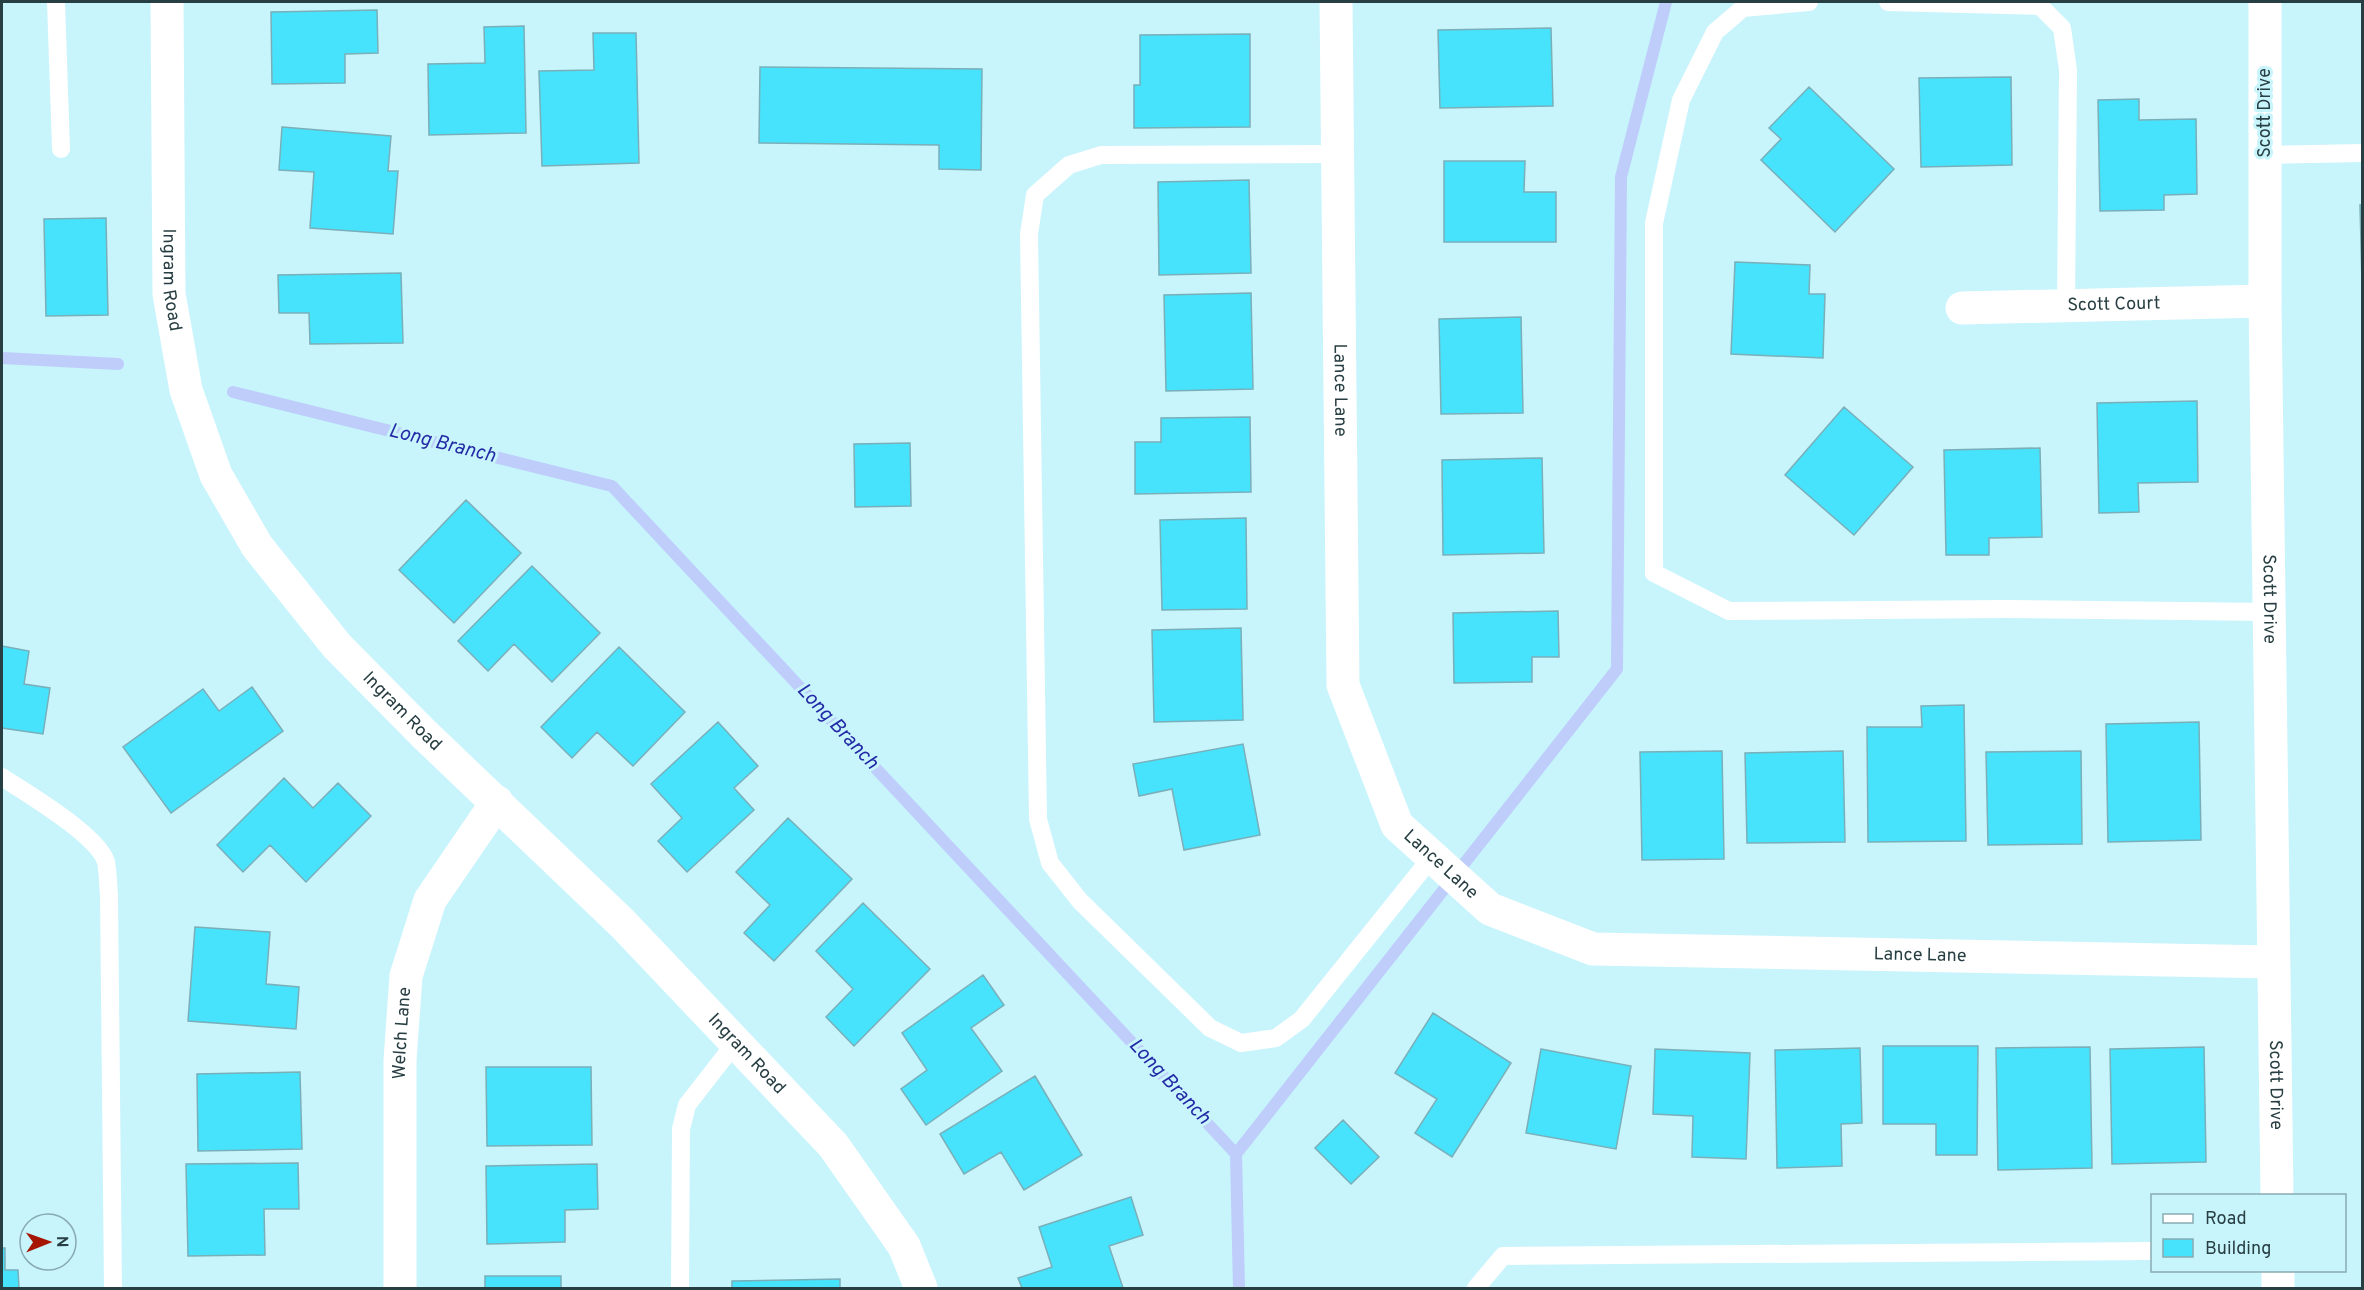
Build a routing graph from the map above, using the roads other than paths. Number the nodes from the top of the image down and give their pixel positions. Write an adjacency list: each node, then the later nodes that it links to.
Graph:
1 (56, 2): 7 (lane)
2 (167, 2): 16 (street, Ingram Road)
3 (1336, 2): 9 (street, Lance Lane)
4 (1809, 2): 14 (lane)
5 (1888, 2): 12 (lane)
6 (2265, 2): 10 (street, Scott Drive)
7 (61, 149)
8 (2362, 153): 10 (lane)
9 (1338, 154): 17 (street, Lance Lane); 17 (lane)
10 (2265, 155): 11 (street, Scott Drive)
11 (2265, 301): 12 (street, Scott Court); 14 (street, Scott Drive)
12 (2066, 307): 13 (street, Scott Court)
13 (1962, 308)
14 (2269, 612): 18 (street, Scott Drive)
15 (2, 777): 23 (lane)
16 (497, 802): 19 (street, Ingram Road); 24 (street, Welch Lane)
17 (1432, 857): 18 (street, Lance Lane)
18 (2273, 963): 20 (street, Scott Drive)
19 (736, 1042): 25 (lane); 26 (street, Ingram Road)
20 (2277, 1194)
21 (2151, 1251): 27 (lane)
22 (2278, 1272): 28 (street)
23 (113, 1288)
24 (400, 1288)
25 (680, 1288)
26 (921, 1288)
27 (1476, 1288)
28 (2278, 1288)

